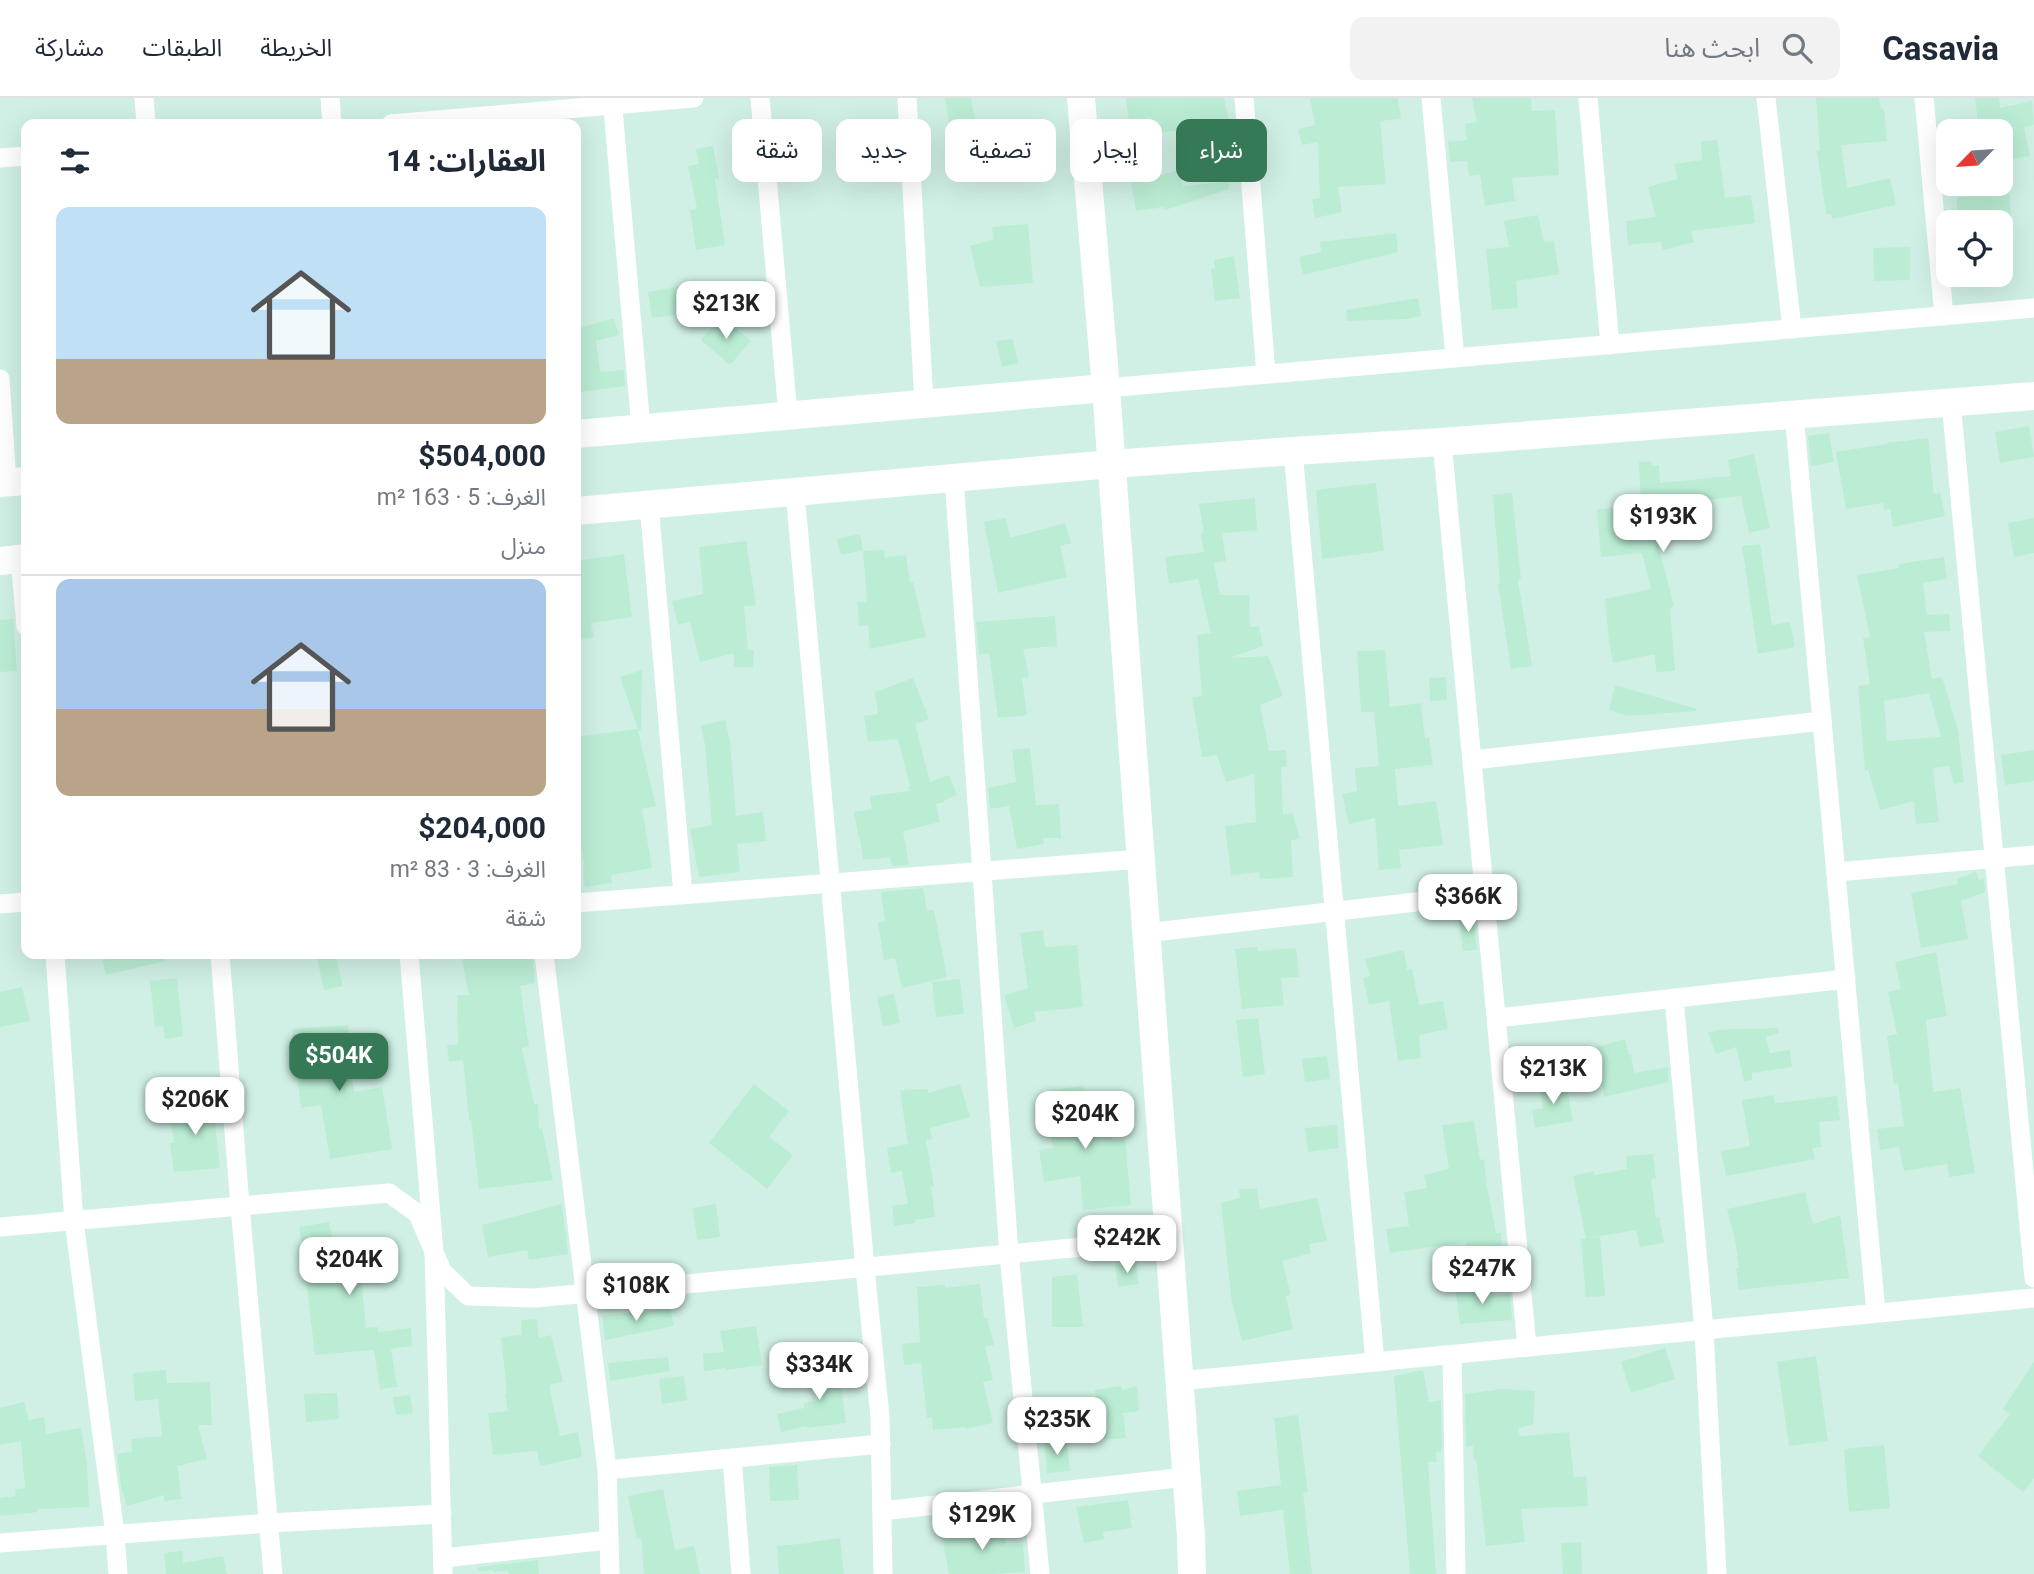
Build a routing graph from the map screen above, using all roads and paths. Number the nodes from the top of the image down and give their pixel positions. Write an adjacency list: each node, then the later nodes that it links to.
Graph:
1 (144, 98): 14 (street)
2 (330, 98): 15 (street)
3 (694, 98): 12 (street)
4 (760, 98): 31 (street)
5 (907, 98): 29 (street)
6 (1081, 98): 26 (street)
7 (1244, 98): 24 (street)
8 (1431, 98): 23 (street)
9 (1588, 98): 22 (street)
10 (1766, 98): 21 (street)
11 (1924, 98): 20 (street)
12 (612, 102): 13 (street); 32 (street)
13 (484, 113): 16 (street)
14 (146, 119)
15 (332, 119)
16 (433, 119)
17 (21, 156): 18 (street)
18 (0, 158)
19 (2034, 308): 20 (street)
20 (1944, 316): 21 (street)
21 (1791, 329): 22 (street)
22 (1610, 345): 23 (street)
23 (1455, 358): 24 (street)
24 (1266, 374): 26 (street)
25 (0, 379): 38 (street)
26 (1106, 388): 29 (street); 36 (street)
27 (2034, 396): 28 (street)
28 (1951, 402): 30 (street); 48 (street)
29 (925, 403): 31 (street)
30 (1794, 414): 34 (street); 44 (street)
31 (788, 415): 32 (street)
32 (641, 428): 33 (street)
33 (581, 433)
34 (1442, 442): 35 (street); 45 (street)
35 (1293, 451): 36 (street); 57 (street)
36 (1112, 464): 37 (street); 47 (street)
37 (954, 478): 39 (street); 49 (street)
38 (11, 482)
39 (795, 492): 40 (street); 51 (street)
40 (649, 504): 41 (street); 52 (street)
41 (581, 511)
42 (16, 559): 43 (street)
43 (21, 592)
44 (1822, 721): 45 (street); 50 (street)
45 (1473, 760): 53 (street)
46 (2034, 855): 48 (street)
47 (1141, 859): 49 (street); 58 (street)
48 (1994, 859): 50 (street); 73 (street)
49 (982, 871): 51 (street); 71 (street)
50 (1836, 872): 63 (street)
51 (832, 883): 52 (street); 72 (street)
52 (683, 894): 55 (street)
53 (1486, 894): 57 (street); 65 (street)
54 (21, 902): 56 (street)
55 (581, 903)
56 (0, 904)
57 (1336, 911): 58 (street); 80 (street)
58 (1146, 933): 69 (street)
59 (55, 959): 67 (street)
60 (220, 959): 66 (street)
61 (409, 959): 70 (street)
62 (545, 959): 74 (street)
63 (1846, 979): 64 (street); 76 (street)
64 (1674, 998): 65 (street); 77 (street)
65 (1497, 1018): 78 (street)
66 (240, 1206): 67 (street); 70 (street); 89 (street)
67 (74, 1221): 68 (street); 90 (street)
68 (0, 1227)
69 (1169, 1239): 71 (street); 81 (street)
70 (434, 1252): 74 (street); 88 (street)
71 (1009, 1254): 72 (street); 86 (street)
72 (865, 1268): 74 (street); 82 (street)
73 (2034, 1278)
74 (587, 1294): 84 (street)
75 (2034, 1298): 76 (street)
76 (1877, 1314): 77 (street)
77 (1704, 1330): 78 (street); 102 (street)
78 (1527, 1347): 79 (street)
79 (1451, 1355): 80 (street); 101 (street)
80 (1375, 1362): 81 (street)
81 (1179, 1381): 85 (street)
82 (881, 1444): 83 (street); 87 (street)
83 (733, 1458): 84 (street); 97 (street)
84 (607, 1470): 91 (street)
85 (1186, 1477): 86 (street); 100 (street)
86 (1032, 1494): 87 (street); 99 (street)
87 (882, 1511): 98 (street)
88 (442, 1514): 89 (street); 93 (street)
89 (269, 1523): 90 (street); 95 (street)
90 (115, 1534): 92 (street); 94 (street)
91 (609, 1540): 93 (street); 96 (street)
92 (0, 1543)
93 (443, 1566)
94 (118, 1574)
95 (273, 1574)
96 (610, 1574)
97 (741, 1574)
98 (883, 1574)
99 (1040, 1574)
100 (1192, 1574)
101 (1456, 1574)
102 (1717, 1574)

